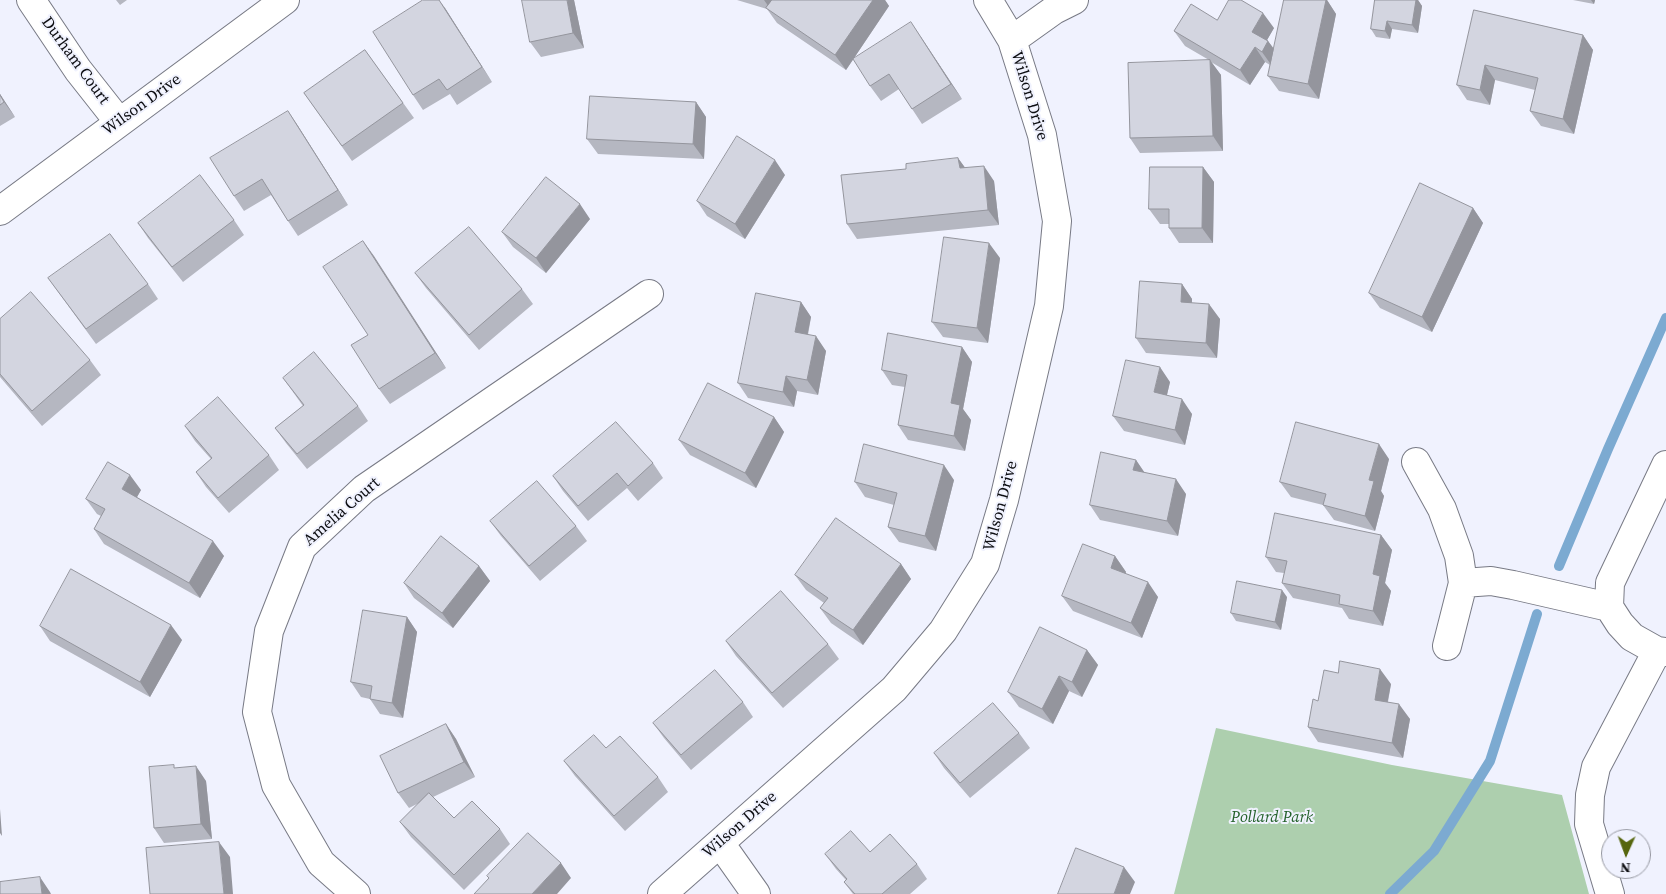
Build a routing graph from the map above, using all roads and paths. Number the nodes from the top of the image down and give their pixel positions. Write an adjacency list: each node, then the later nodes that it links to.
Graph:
1 (31, 0): 6 (street, Durham Court)
2 (285, 0): 6 (street, Wilson Drive)
3 (988, 0): 5 (street, Wilson Drive)
4 (1074, 0): 5 (street)
5 (1012, 40): 15 (street, Wilson Drive)
6 (119, 122): 7 (street, Wilson Drive)
7 (0, 211)
8 (649, 294): 16 (street, Amelia Court)
9 (1416, 462): 11 (street)
10 (1666, 465): 12 (street)
11 (1463, 583): 12 (street); 13 (street)
12 (1609, 608): 14 (street)
13 (1447, 646)
14 (1662, 652): 19 (street)
15 (720, 843): 17 (street, Wilson Drive); 18 (street)
16 (356, 894)
17 (662, 894)
18 (756, 894)
19 (1610, 894)

